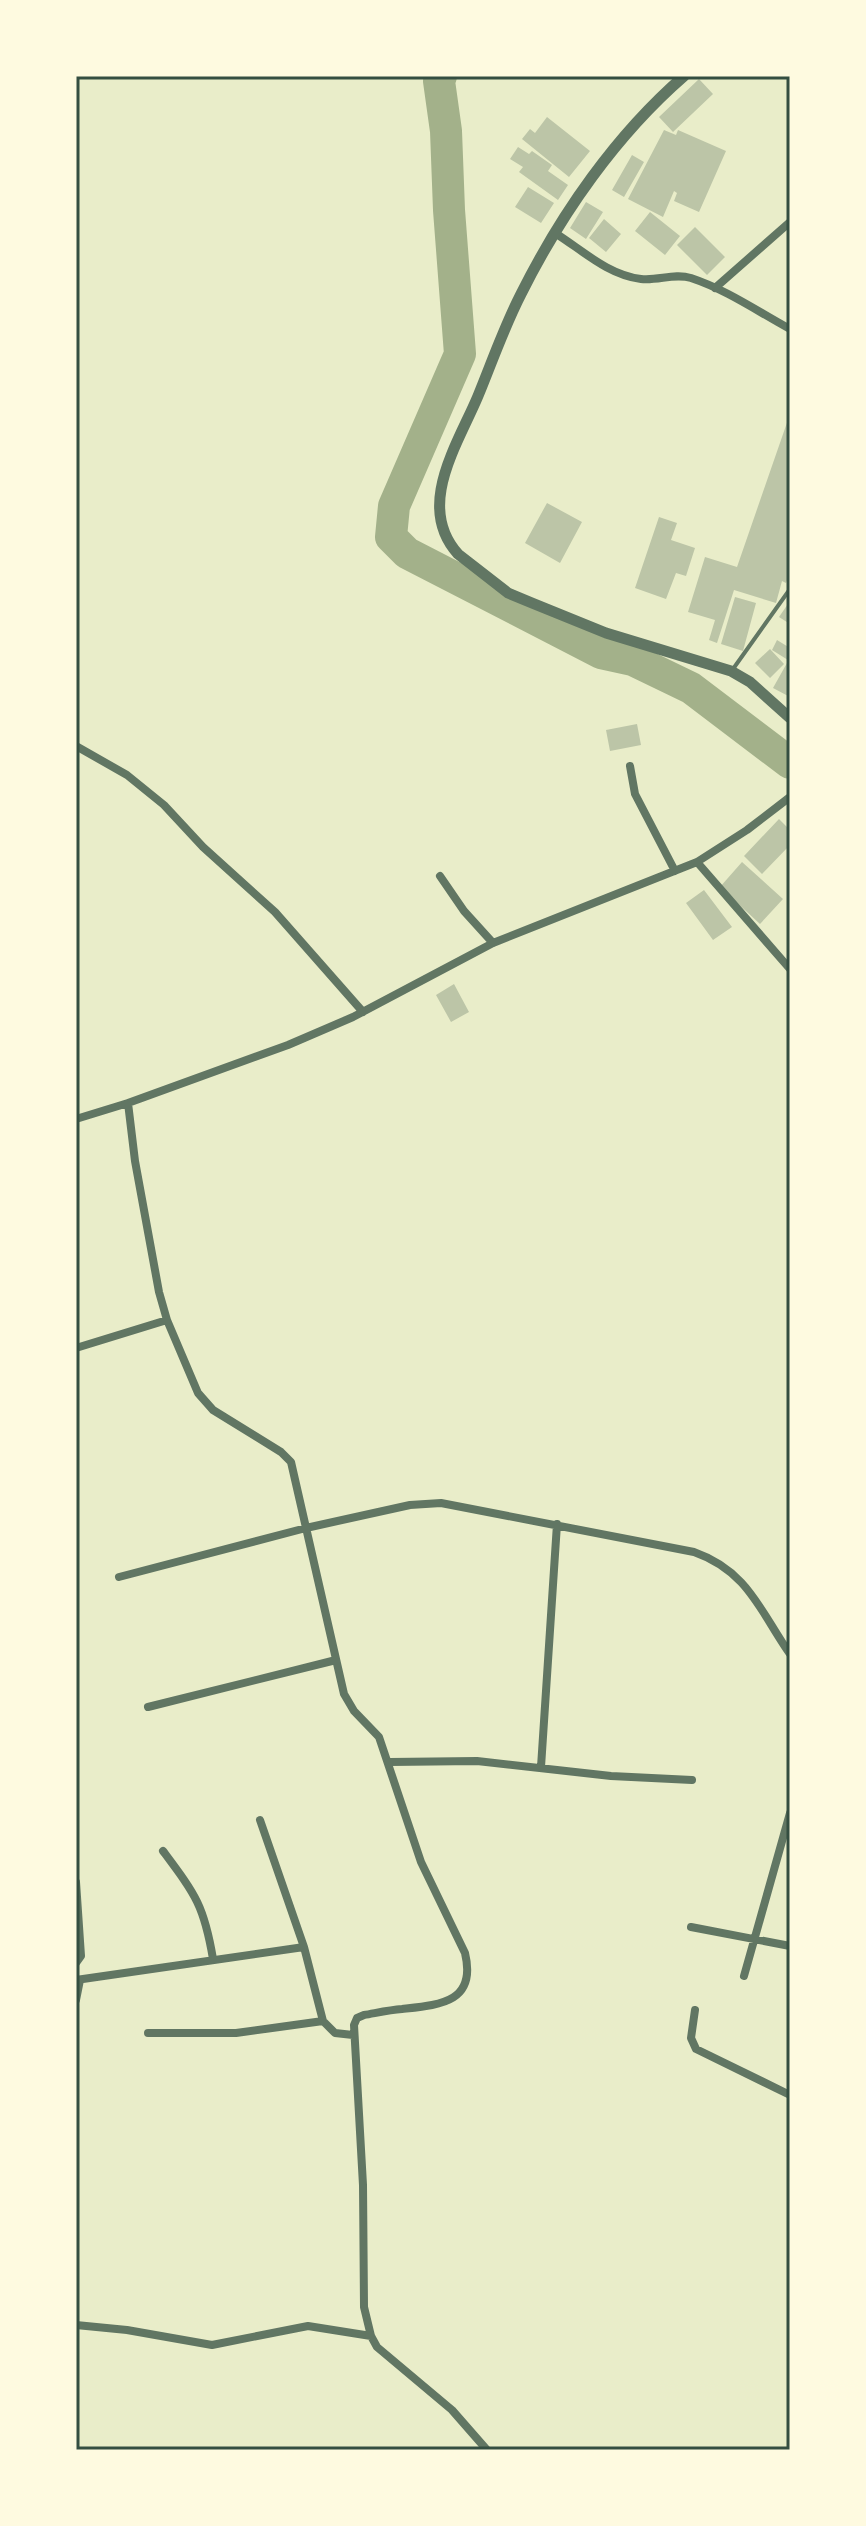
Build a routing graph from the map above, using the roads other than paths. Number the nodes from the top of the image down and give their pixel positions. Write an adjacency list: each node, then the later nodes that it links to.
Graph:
1 (684, 76): 3 (street)
2 (790, 222): 4 (street)
3 (555, 233): 4 (street); 7 (street)
4 (715, 288): 5 (street)
5 (790, 329)
6 (790, 589): 7 (lane)
7 (731, 671): 8 (street)
8 (790, 718)
9 (76, 746): 17 (street)
10 (630, 766): 13 (street)
11 (790, 797): 12 (street)
12 (697, 862): 13 (street); 16 (street)
13 (675, 871): 15 (street)
14 (440, 876): 15 (street)
15 (493, 943): 17 (street)
16 (790, 969)
17 (363, 1012): 18 (street)
18 (128, 1103): 19 (street); 20 (street)
19 (76, 1119)
20 (167, 1320): 21 (street); 23 (street)
21 (76, 1348)
22 (557, 1524): 23 (street); 25 (street); 29 (street)
23 (306, 1528): 24 (street); 26 (street)
24 (119, 1577)
25 (790, 1654)
26 (336, 1660): 27 (street); 28 (street)
27 (148, 1707)
28 (390, 1762): 29 (street); 47 (street)
29 (541, 1767): 30 (street)
30 (692, 1780)
31 (790, 1813): 36 (street)
32 (260, 1820): 38 (street)
33 (163, 1851): 39 (street)
34 (76, 1882): 40 (street)
35 (691, 1927): 36 (street)
36 (756, 1939): 37 (street); 41 (street)
37 (790, 1946)
38 (304, 1947): 39 (street); 45 (street)
39 (213, 1959): 42 (street)
40 (76, 1963)
41 (744, 1976)
42 (78, 1980): 43 (street)
43 (76, 2000)
44 (695, 2010): 48 (street)
45 (323, 2021): 46 (street); 47 (street)
46 (148, 2033)
47 (353, 2035): 50 (street)
48 (790, 2095)
49 (76, 2325): 50 (street)
50 (371, 2336): 51 (street)
51 (487, 2450)

